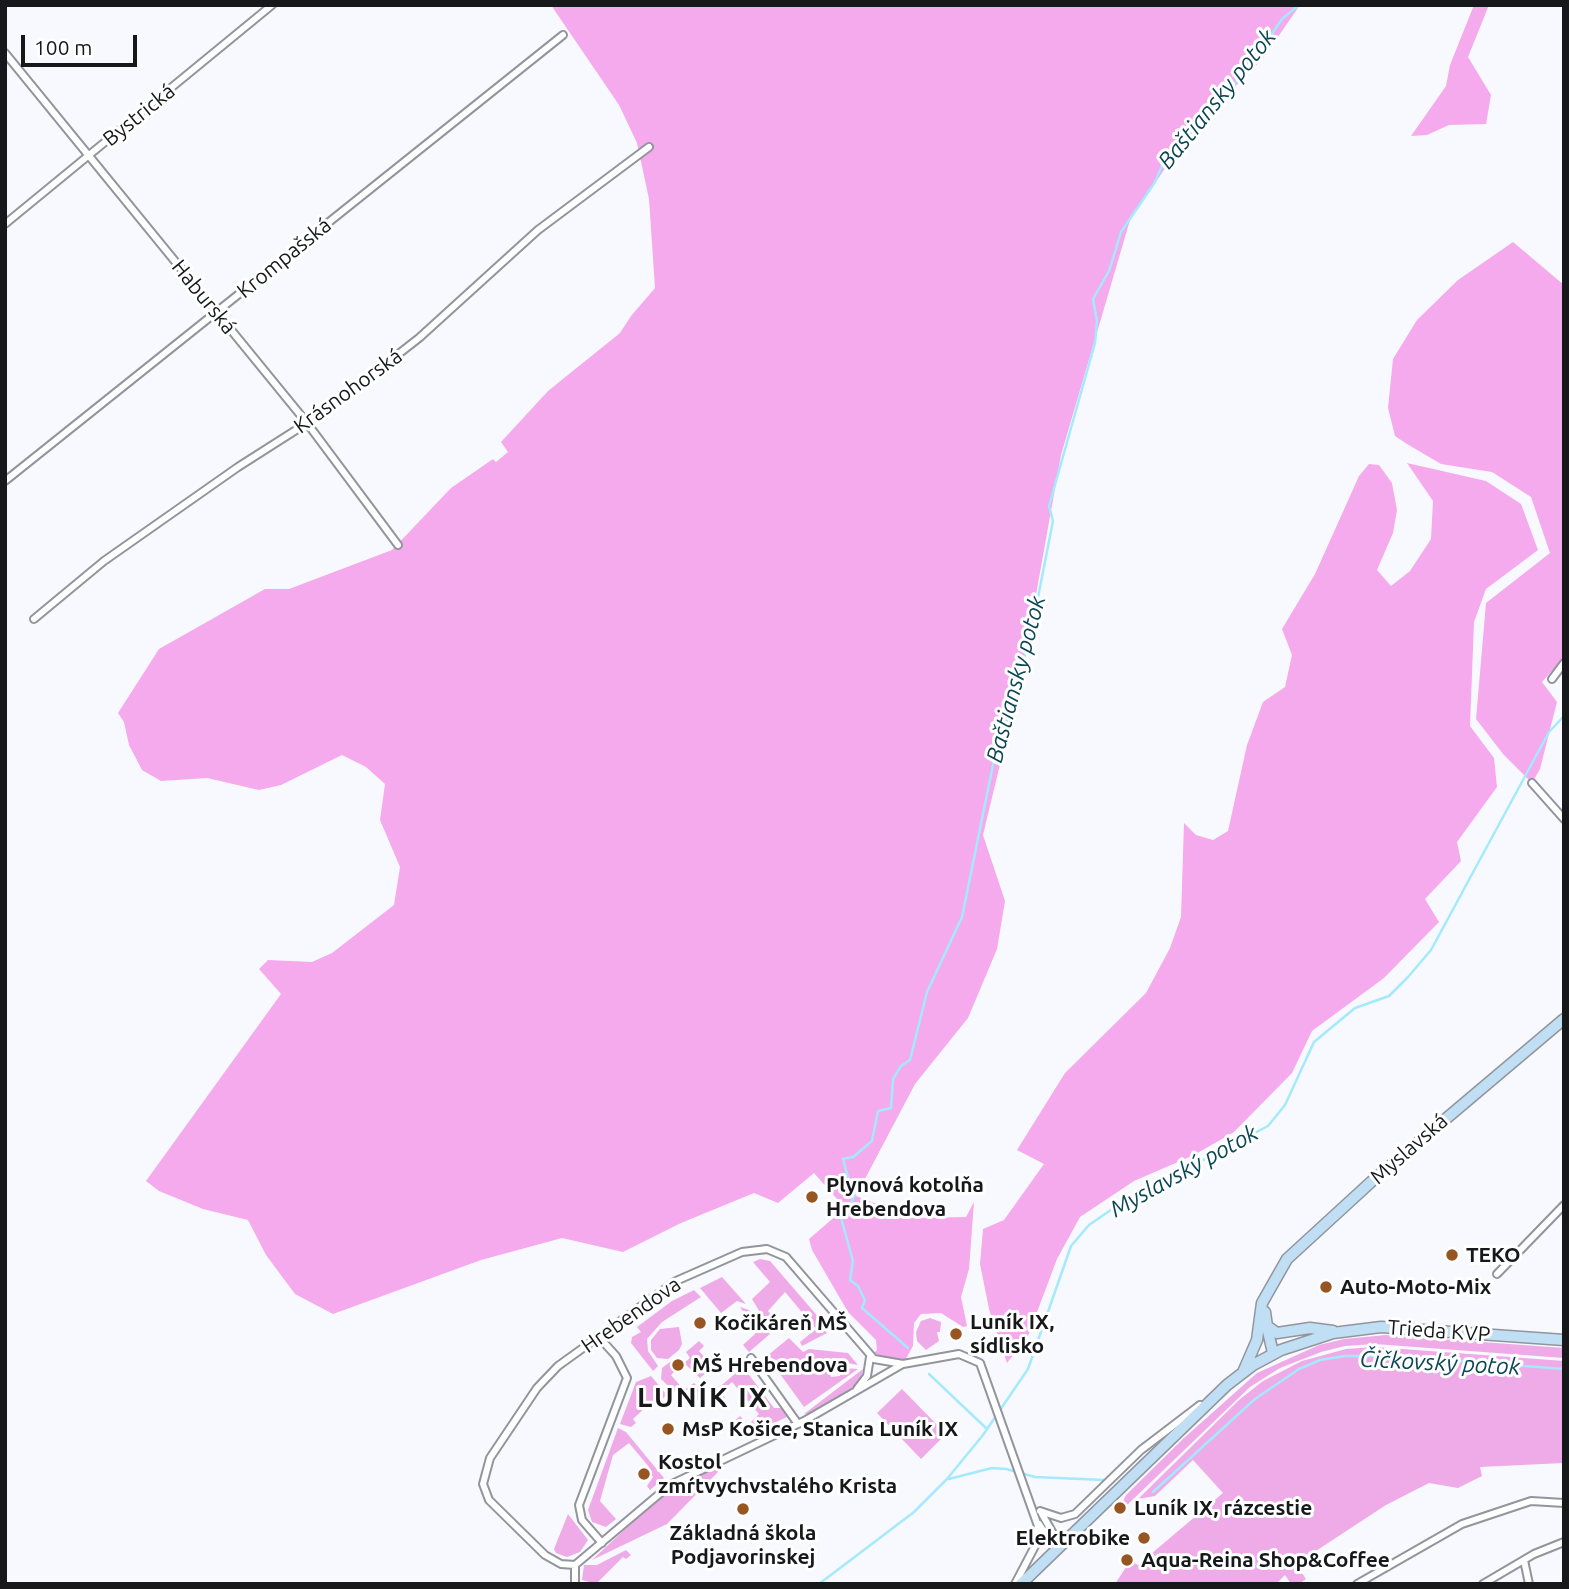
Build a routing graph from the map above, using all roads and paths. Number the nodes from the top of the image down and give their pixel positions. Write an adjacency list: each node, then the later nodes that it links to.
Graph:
1 (272, 5): 5 (street, Bystrická)
2 (563, 36): 7 (street, Krompašská)
3 (5, 53): 5 (street, Haburská)
4 (649, 147): 8 (street, Krásnohorská)
5 (88, 156): 6 (street, Bystrická); 7 (street, Haburská)
6 (5, 223)
7 (216, 312): 8 (street, Haburská); 9 (street, Krompašská)
8 (307, 423): 10 (street, Haburská); 11 (street, Krásnohorská)
9 (5, 481)
10 (398, 545)
11 (34, 619)
12 (1564, 663): 13 (street)
13 (1552, 679)
14 (1532, 783): 15 (street)
15 (1564, 819)
16 (1564, 1019): 19 (street, Myslavská)
17 (1564, 1205): 18 (street)
18 (1497, 1274)
19 (1268, 1291): 20 (street, Myslavská); 28 (street, Myslavská)
20 (1266, 1325): 21 (street); 24 (street, Myslavská)
21 (1341, 1331): 23 (street, Trieda KVP); 24 (street, Trieda KVP)
22 (598, 1336): 25 (street, Hrebendova); 37 (street); 40 (street, Hrebendova)
23 (1564, 1340)
24 (1273, 1353): 28 (street, Trieda KVP)
25 (870, 1357): 27 (street); 30 (street)
26 (751, 1358): 31 (street)
27 (903, 1364): 30 (street); 32 (street)
28 (1244, 1371): 29 (street, Myslavská)
29 (1227, 1385): 34 (street); 38 (street, Myslavská)
30 (856, 1391): 31 (street)
31 (798, 1424): 37 (street)
32 (1032, 1502): 34 (street); 35 (street)
33 (1564, 1503): 44 (street)
34 (1040, 1511): 38 (street)
35 (1036, 1520): 38 (street); 42 (street)
36 (1564, 1542): 39 (street)
37 (602, 1543): 40 (street)
38 (1060, 1546): 43 (street, Myslavská)
39 (1524, 1560): 45 (street); 46 (street)
40 (575, 1565): 41 (street)
41 (575, 1584)
42 (1015, 1584)
43 (1021, 1584)
44 (1357, 1584)
45 (1483, 1584)
46 (1529, 1584)

